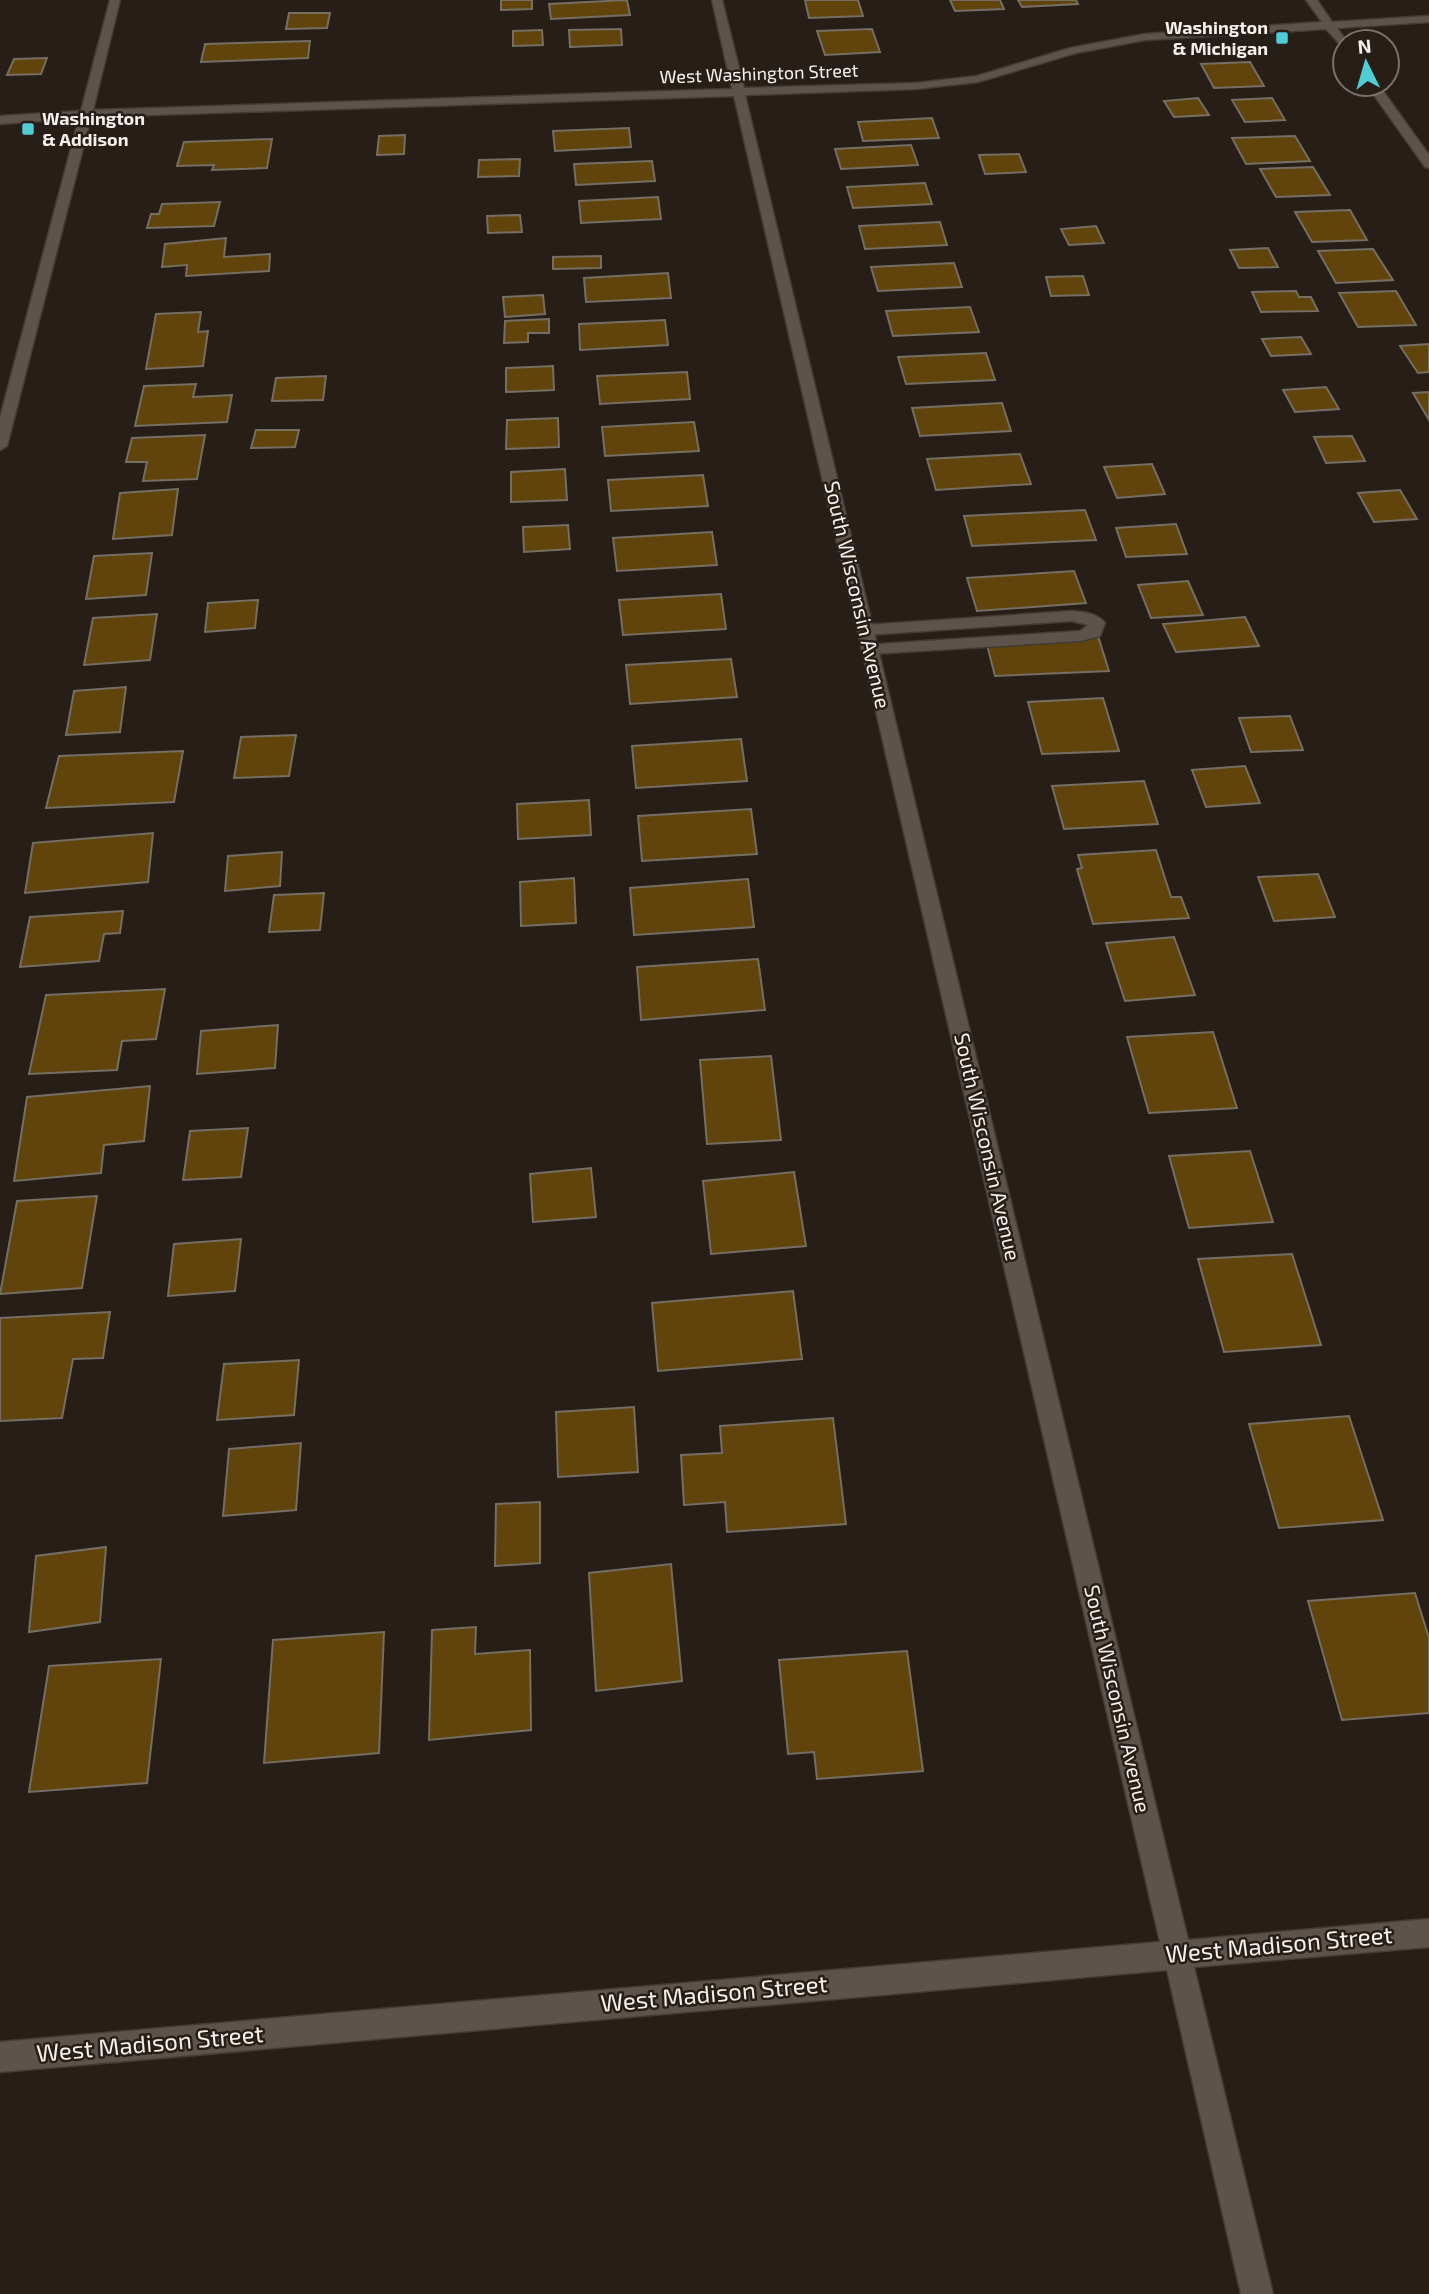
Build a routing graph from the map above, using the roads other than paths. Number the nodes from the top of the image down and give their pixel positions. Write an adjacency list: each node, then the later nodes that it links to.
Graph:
1 (115, 0): 9 (street)
2 (717, 0): 7 (street, South Wisconsin Avenue)
3 (1311, 0): 5 (street)
4 (1429, 19): 5 (street, West Washington Street)
5 (1329, 25): 6 (street); 7 (street, West Washington Street)
6 (1331, 28)
7 (738, 92): 9 (street, West Washington Street); 13 (street, South Wisconsin Avenue)
8 (1382, 98): 11 (street)
9 (85, 114): 10 (street, West Washington Street); 12 (street)
10 (0, 120)
11 (1429, 164)
12 (0, 446)
13 (867, 640): 13 (street); 15 (street, South Wisconsin Avenue)
14 (1429, 1933): 15 (street, West Madison Street)
15 (1177, 1953): 16 (street, West Madison Street); 17 (street, South Wisconsin Avenue)
16 (0, 2057)
17 (1257, 2294)

